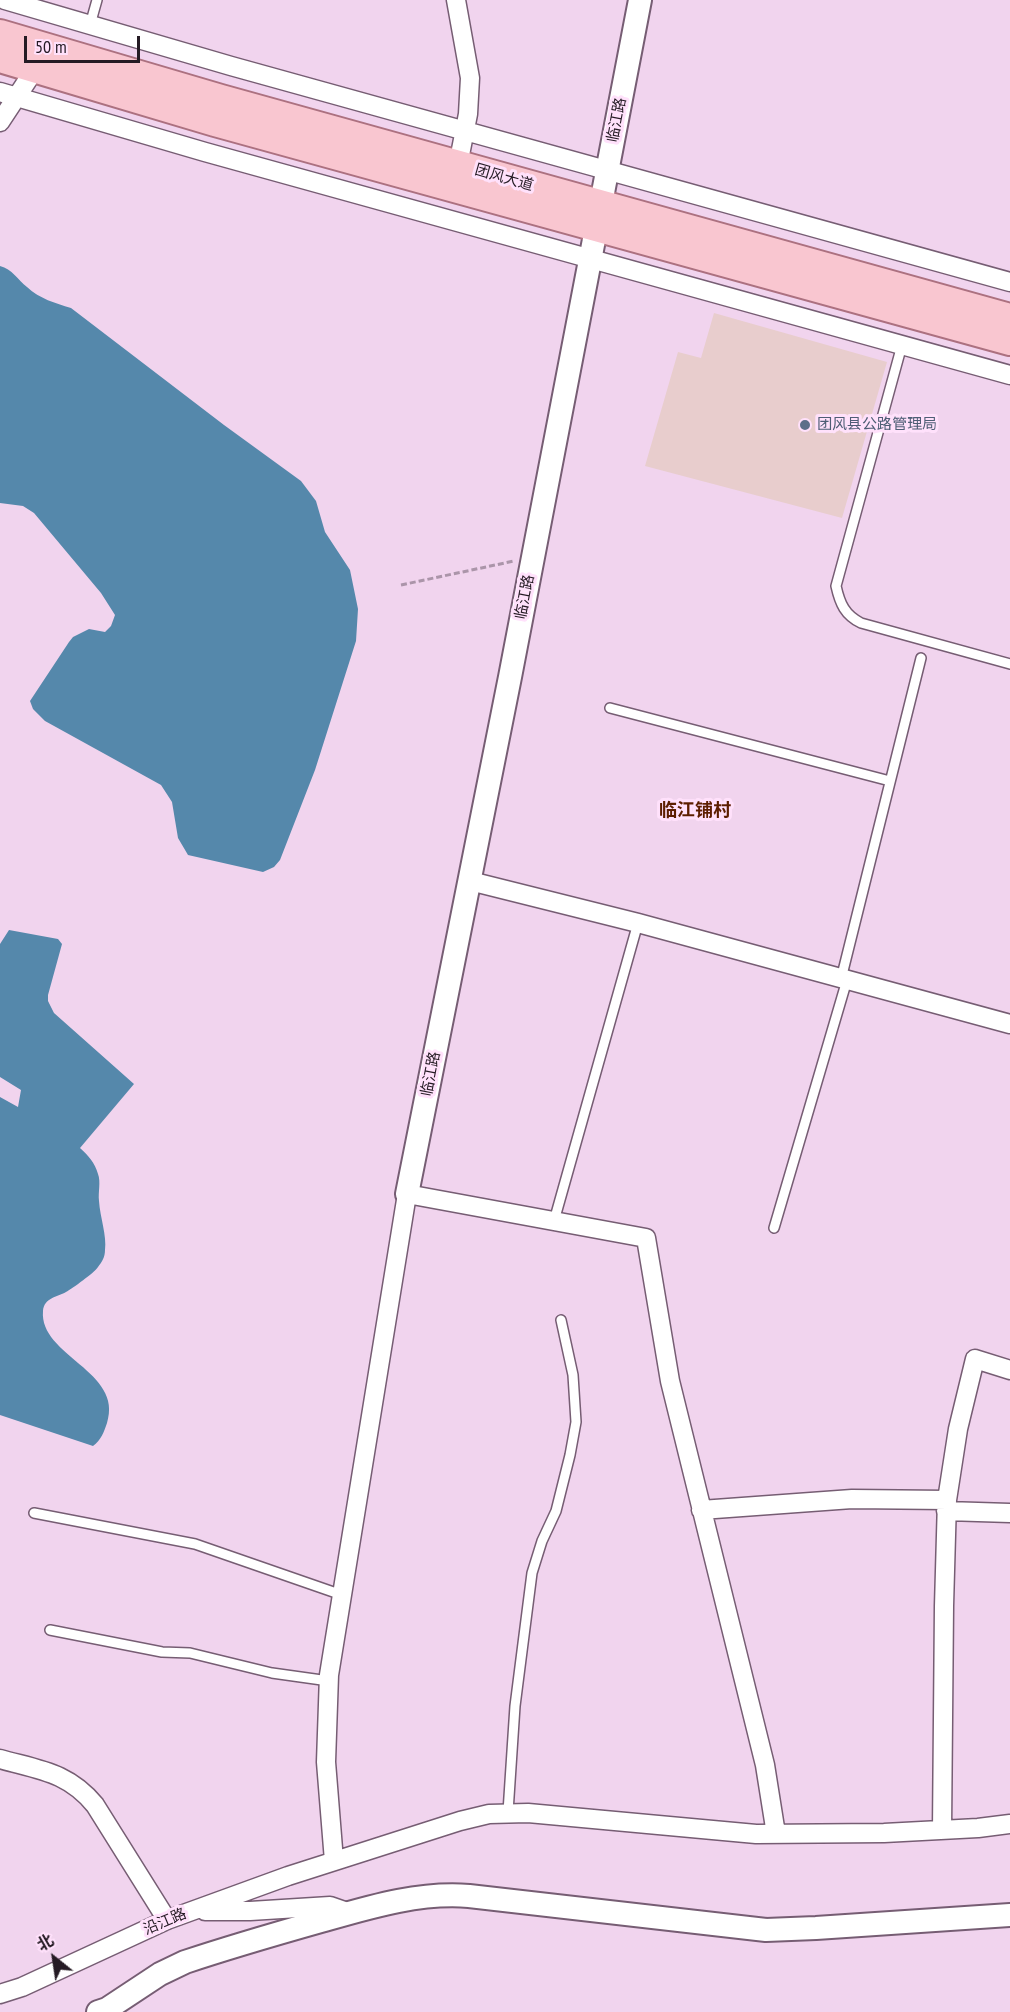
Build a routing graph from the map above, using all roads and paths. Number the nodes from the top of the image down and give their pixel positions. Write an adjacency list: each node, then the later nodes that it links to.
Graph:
1 (5, 0): 5 (street)
2 (97, 0): 5 (lane)
3 (456, 0): 11 (street)
4 (640, 0): 13 (street, 临江路)
5 (90, 25): 11 (street)
6 (0, 34): 12 (main road, 团风大道)
7 (0, 58): 8 (main road, 团风大道)
8 (35, 69): 9 (street); 14 (main road, 团风大道)
9 (8, 94): 10 (street); 15 (street)
10 (0, 122)
11 (465, 131): 12 (street); 13 (street)
12 (458, 165): 14 (main road, 团风大道)
13 (607, 171): 14 (street, 临江路); 16 (street)
14 (598, 216): 15 (street, 临江路); 17 (main road, 团风大道); 18 (main road, 团风大道)
15 (590, 259): 19 (street); 21 (street, 临江路)
16 (1010, 282)
17 (1010, 318)
18 (1010, 341)
19 (902, 345): 20 (street); 24 (lane)
20 (1010, 375)
21 (533, 559): 22 (path); 27 (street, 临江路)
22 (401, 585)
23 (921, 658): 26 (lane)
24 (1010, 664)
25 (610, 708): 26 (lane)
26 (890, 781): 29 (lane)
27 (470, 881): 28 (street); 31 (street, 临江路)
28 (638, 923): 29 (street); 32 (lane)
29 (844, 979): 30 (street); 33 (lane)
30 (1010, 1024)
31 (407, 1194): 32 (street); 40 (street)
32 (554, 1221): 37 (street)
33 (774, 1228)
34 (561, 1320): 44 (lane)
35 (1010, 1370): 36 (street)
36 (947, 1506): 37 (street); 39 (street); 46 (street)
37 (701, 1510): 47 (street)
38 (34, 1513): 40 (lane)
39 (1010, 1513)
40 (342, 1595): 42 (street)
41 (50, 1630): 42 (lane)
42 (329, 1682): 48 (street)
43 (0, 1760): 52 (street)
44 (508, 1812): 47 (street, 沿江路); 48 (street, 沿江路)
45 (1010, 1824): 46 (street, 沿江路)
46 (942, 1830): 47 (street, 沿江路)
47 (776, 1834)
48 (334, 1861): 49 (street, 沿江路)
49 (191, 1911): 50 (street); 52 (street, 沿江路)
50 (350, 1913): 51 (street); 54 (street)
51 (1010, 1916)
52 (167, 1920): 53 (street, 沿江路)
53 (0, 1994)
54 (98, 2012)

